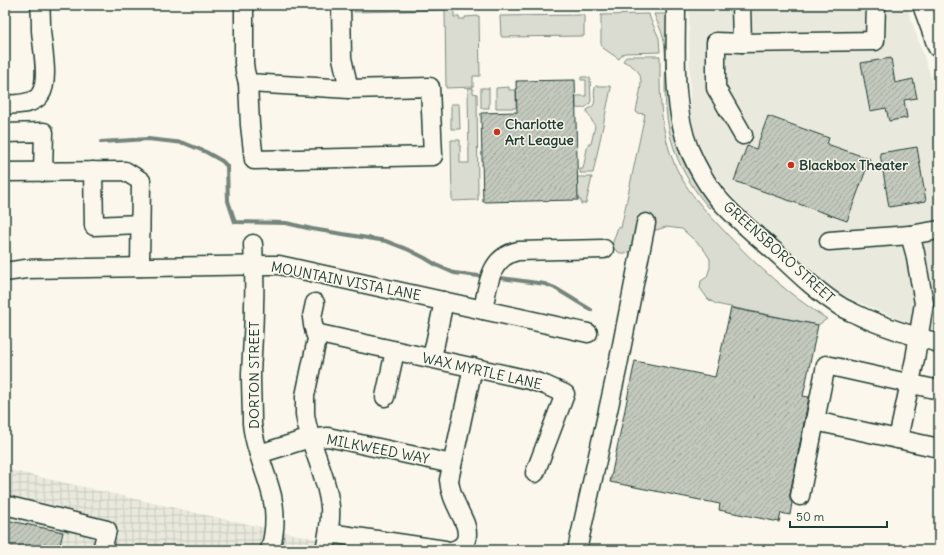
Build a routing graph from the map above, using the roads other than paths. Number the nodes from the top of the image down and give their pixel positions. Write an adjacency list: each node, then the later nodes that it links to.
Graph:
1 (40, 5): 12 (street)
2 (244, 5): 10 (street)
3 (341, 5): 11 (street)
4 (676, 5): 33 (street, GREENSBORO STREET)
5 (741, 5): 8 (street)
6 (876, 5): 8 (street)
7 (925, 8): 9 (main road)
8 (742, 43): 14 (street)
9 (939, 46)
10 (248, 83): 11 (street); 11 (street)
11 (349, 89)
12 (5, 104)
13 (5, 133): 17 (street)
14 (743, 135)
15 (93, 171): 17 (street); 19 (street); 19 (street)
16 (5, 172): 17 (street)
17 (43, 172)
18 (646, 223): 55 (street)
19 (140, 224): 26 (street)
20 (939, 230): 21 (street)
21 (910, 235): 22 (street); 33 (street)
22 (829, 241)
23 (253, 244): 25 (street, DORTON STREET)
24 (604, 249): 30 (street)
25 (254, 265): 26 (street, MOUNTAIN VISTA LANE); 28 (street, MOUNTAIN VISTA LANE); 45 (street, DORTON STREET)
26 (140, 267): 27 (street, MOUNTAIN VISTA LANE)
27 (5, 272)
28 (444, 301): 30 (street, MOUNTAIN VISTA LANE); 36 (street)
29 (315, 303): 31 (street)
30 (483, 310): 32 (street, MOUNTAIN VISTA LANE)
31 (314, 333): 35 (street, WAX MYRTLE LANE); 42 (street)
32 (588, 333)
33 (918, 337): 34 (street, GREENSBORO STREET); 38 (street)
34 (939, 343)
35 (395, 350): 36 (street, WAX MYRTLE LANE); 40 (street)
36 (432, 358): 37 (street, WAX MYRTLE LANE)
37 (473, 367): 46 (street); 47 (street, WAX MYRTLE LANE)
38 (910, 383): 39 (street); 41 (street); 43 (street)
39 (939, 390)
40 (385, 397)
41 (815, 421): 43 (street); 48 (street)
42 (311, 438): 45 (street, MILKWEED WAY); 46 (street, MILKWEED WAY); 50 (street)
43 (898, 439): 44 (street)
44 (939, 448)
45 (259, 454): 52 (street, DORTON STREET)
46 (452, 464): 54 (street)
47 (535, 473)
48 (800, 496)
49 (5, 505): 51 (street)
50 (327, 542): 53 (street)
51 (102, 550)
52 (270, 550)
53 (445, 550)
54 (454, 550)
55 (577, 550)

